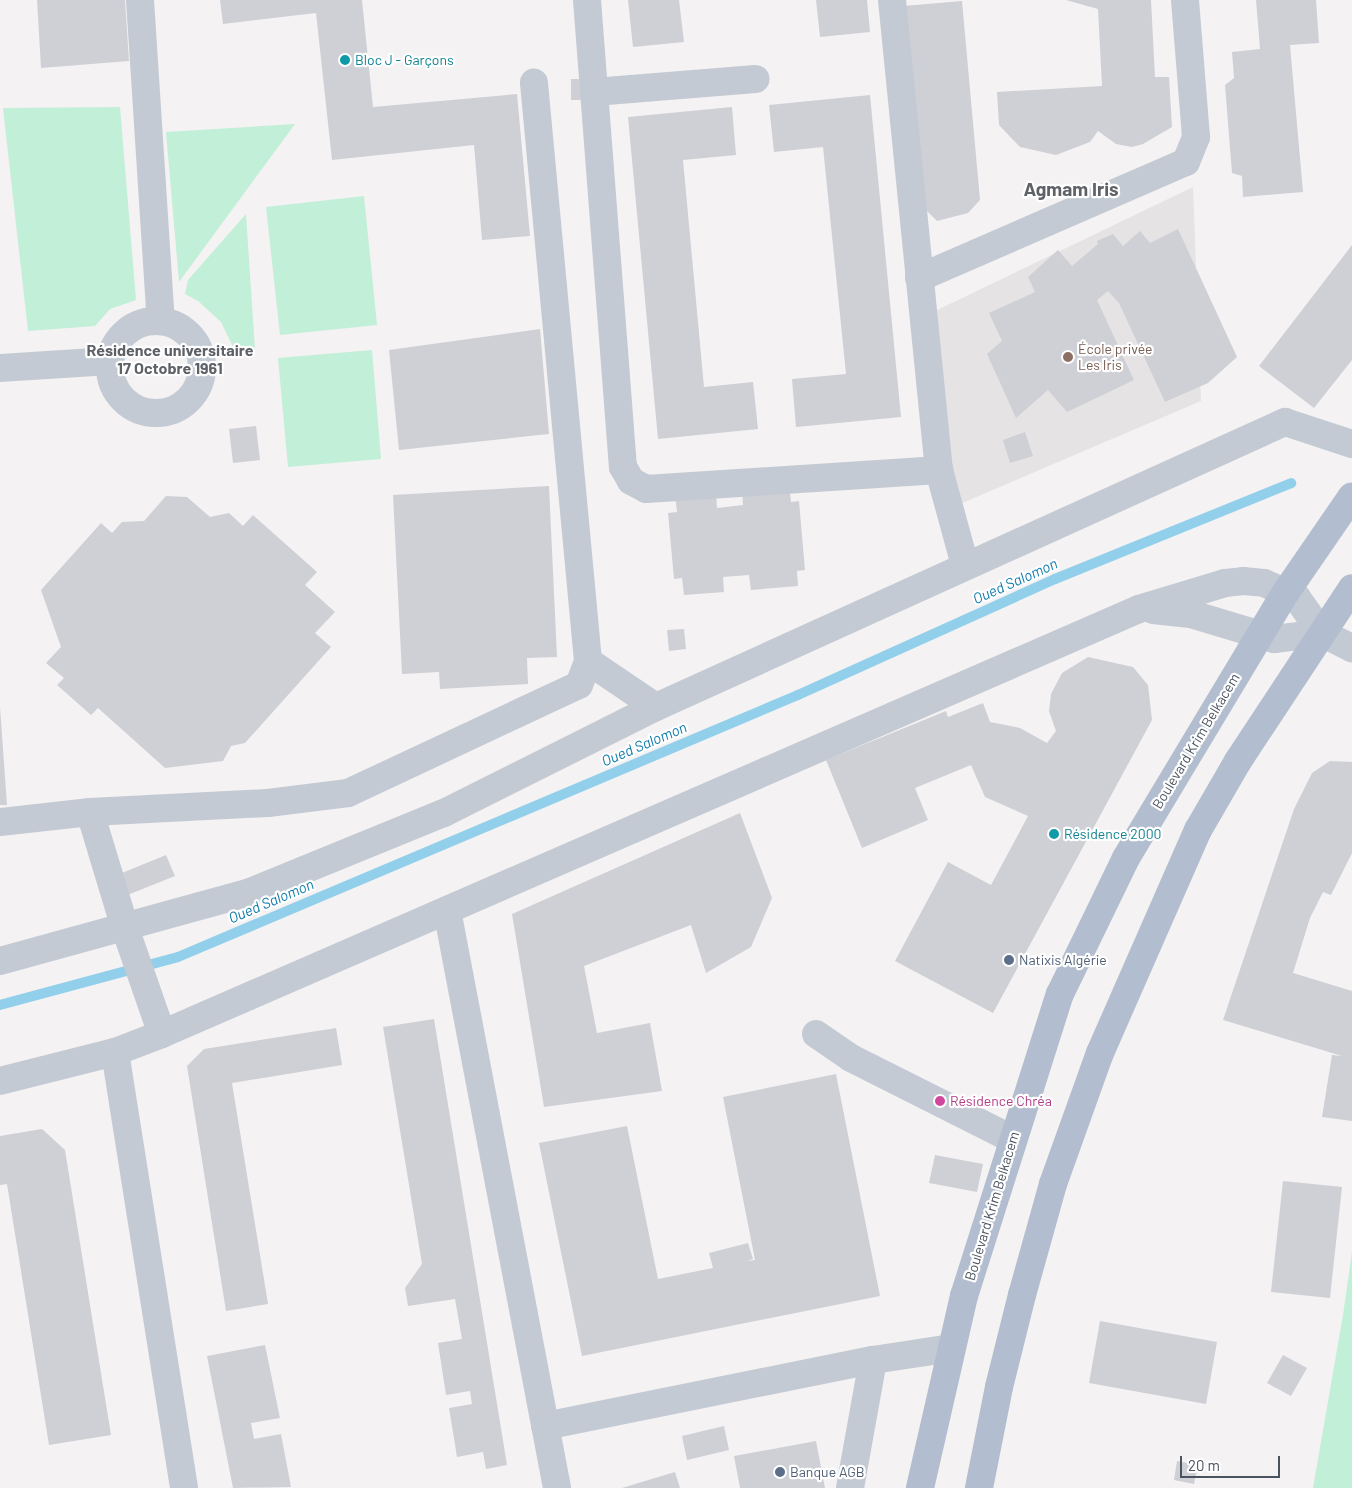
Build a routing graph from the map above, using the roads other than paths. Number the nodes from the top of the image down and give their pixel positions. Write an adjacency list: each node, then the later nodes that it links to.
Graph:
1 (140, 0): 9 (street)
2 (587, 0): 7 (street)
3 (892, 0): 8 (street)
4 (1185, 0): 8 (street)
5 (755, 79): 7 (street)
6 (534, 83): 22 (street)
7 (594, 92): 13 (street)
8 (919, 278): 13 (street)
9 (161, 321): 10 (street); 10 (street)
10 (110, 361): 11 (street)
11 (0, 368)
12 (1352, 444): 15 (street)
13 (938, 470): 15 (street)
14 (1352, 496): 17 (main road, Boulevard Krim Belkacem)
15 (965, 565): 23 (street)
16 (1352, 588): 19 (main road)
17 (1286, 592): 18 (street); 19 (street); 20 (main road, Boulevard Krim Belkacem)
18 (1139, 609): 20 (street); 26 (street)
19 (1322, 633): 20 (street); 21 (street); 41 (main road)
20 (1260, 635): 33 (main road, Boulevard Krim Belkacem)
21 (1352, 648)
22 (588, 662): 23 (street); 24 (street)
23 (656, 707): 27 (street)
24 (90, 812): 25 (street); 27 (street)
25 (0, 822)
26 (447, 910): 29 (street); 36 (street)
27 (127, 934): 28 (street); 29 (street)
28 (0, 961)
29 (162, 1034): 31 (street)
30 (816, 1034): 33 (street)
31 (115, 1052): 32 (street); 37 (street)
32 (0, 1081)
33 (1012, 1139): 34 (main road, Boulevard Krim Belkacem)
34 (951, 1348): 35 (street); 40 (main road, Boulevard Krim Belkacem)
35 (873, 1360): 36 (street); 39 (street)
36 (545, 1426): 38 (street)
37 (184, 1488)
38 (557, 1488)
39 (850, 1488)
40 (920, 1488)
41 (979, 1488)

